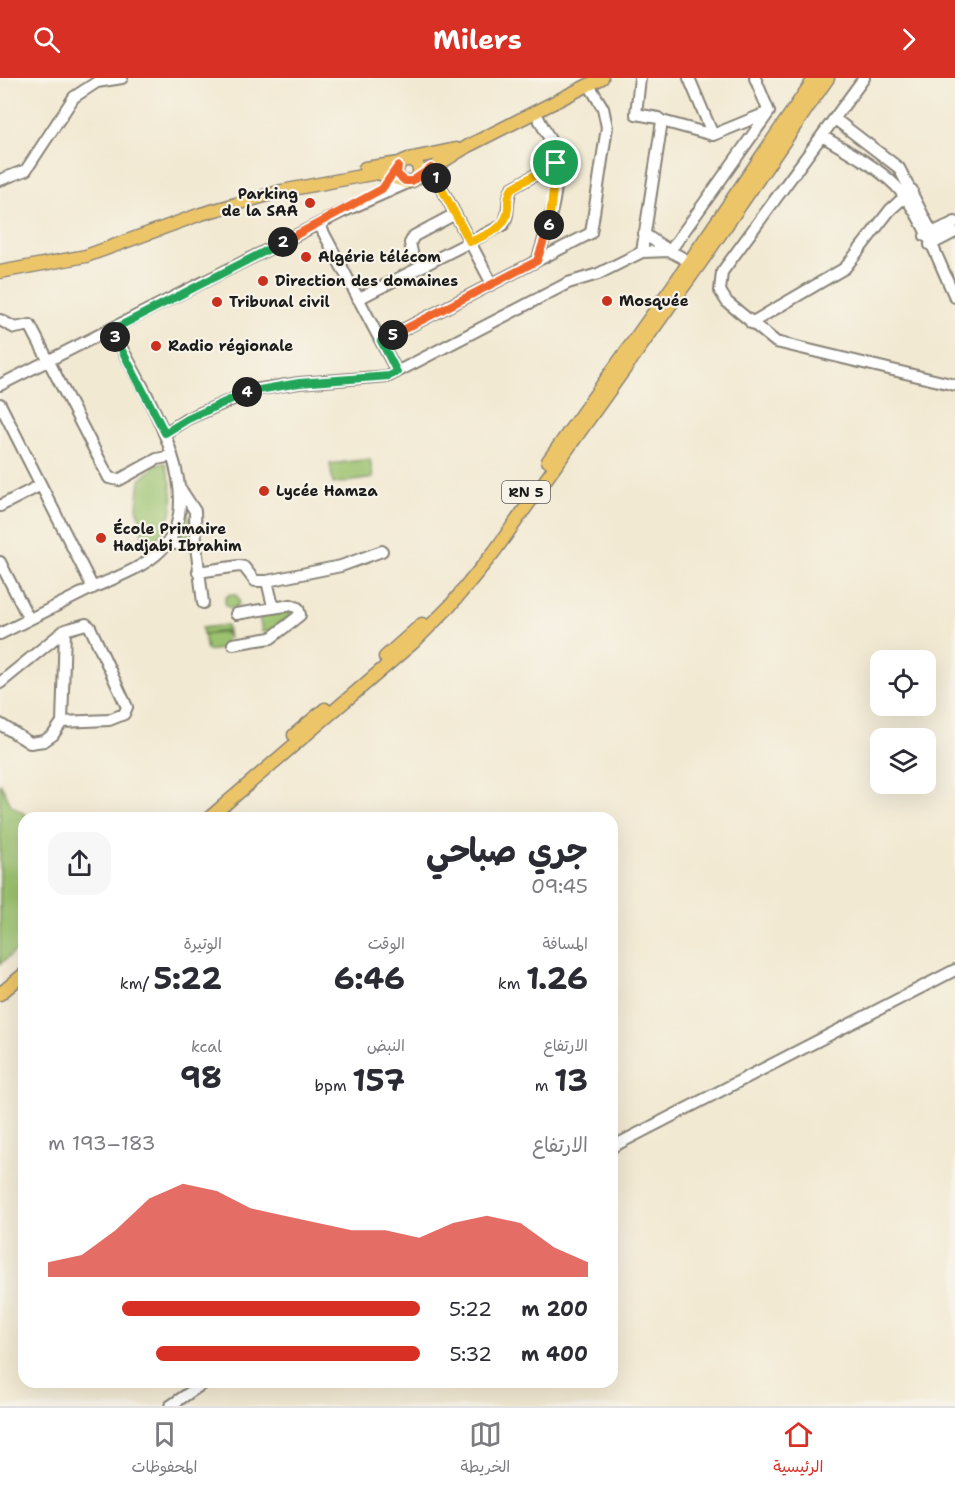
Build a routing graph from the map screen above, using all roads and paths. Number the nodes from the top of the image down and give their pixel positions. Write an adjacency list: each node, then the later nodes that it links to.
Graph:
1 (122, 78): 20 (street)
2 (602, 78): 9 (main road)
3 (640, 78): 13 (street)
4 (689, 78): 14 (street)
5 (755, 78): 10 (street)
6 (815, 78): 33 (main road, RN 5)
7 (828, 78): 73 (main road, RN 5)
8 (864, 78): 12 (street)
9 (589, 85): 11 (main road); 32 (street)
10 (769, 112): 14 (street); 30 (street)
11 (536, 113): 16 (main road); 17 (street)
12 (835, 119): 15 (street); 21 (street)
13 (662, 122): 14 (street); 27 (street)
14 (713, 135)
15 (822, 136): 21 (street); 42 (street)
16 (468, 146): 18 (main road); 19 (main road)
17 (556, 163): 29 (street); 32 (street)
18 (431, 168): 19 (main road); 23 (street)
19 (401, 174): 22 (street); 22 (street); 34 (main road); 36 (main road)
20 (0, 180)
21 (908, 193): 28 (street); 42 (street)
22 (342, 212): 25 (street)
23 (455, 214): 29 (street); 35 (street)
24 (955, 222): 28 (street)
25 (319, 224): 40 (street); 43 (street)
26 (955, 232): 28 (street)
27 (644, 234): 30 (street); 31 (street)
28 (931, 239): 37 (street); 39 (street)
29 (470, 242): 35 (street); 38 (street)
30 (670, 251): 31 (street); 33 (street)
31 (642, 252): 46 (street)
32 (537, 261): 38 (street)
33 (690, 262): 72 (main road, RN 5)
34 (0, 264)
35 (427, 264): 40 (street)
36 (0, 272)
37 (955, 282)
38 (492, 284): 44 (street)
39 (955, 297)
40 (358, 299): 44 (street)
41 (0, 320): 45 (street)
42 (751, 323): 48 (street)
43 (112, 330): 45 (street); 50 (street)
44 (381, 341): 46 (street)
45 (49, 362): 47 (street); 51 (street)
46 (397, 372): 50 (street)
47 (0, 385)
48 (955, 385)
49 (0, 404): 52 (street)
50 (165, 433): 51 (street)
51 (171, 456): 53 (street)
52 (41, 485): 54 (street); 61 (street)
53 (180, 488): 55 (street); 56 (street)
54 (0, 506)
55 (167, 543): 56 (street); 61 (street)
56 (196, 546): 59 (street)
57 (382, 552): 60 (street)
58 (0, 562): 65 (street)
59 (198, 572): 60 (street); 62 (street)
60 (267, 581): 63 (street)
61 (93, 588): 65 (street)
62 (203, 603)
63 (273, 606): 64 (street); 68 (street)
64 (236, 614)
65 (29, 619): 67 (street)
66 (65, 630): 69 (street); 70 (street); 70 (street)
67 (0, 634)
68 (233, 644)
69 (0, 684)
70 (62, 722): 71 (street)
71 (0, 724)
72 (205, 812)
73 (216, 812)
74 (18, 969): 77 (main road)
75 (955, 970): 79 (street)
76 (18, 979): 78 (main road)
77 (0, 983)
78 (0, 994)
79 (618, 1145)
80 (196, 1388): 81 (street)
81 (170, 1406)

